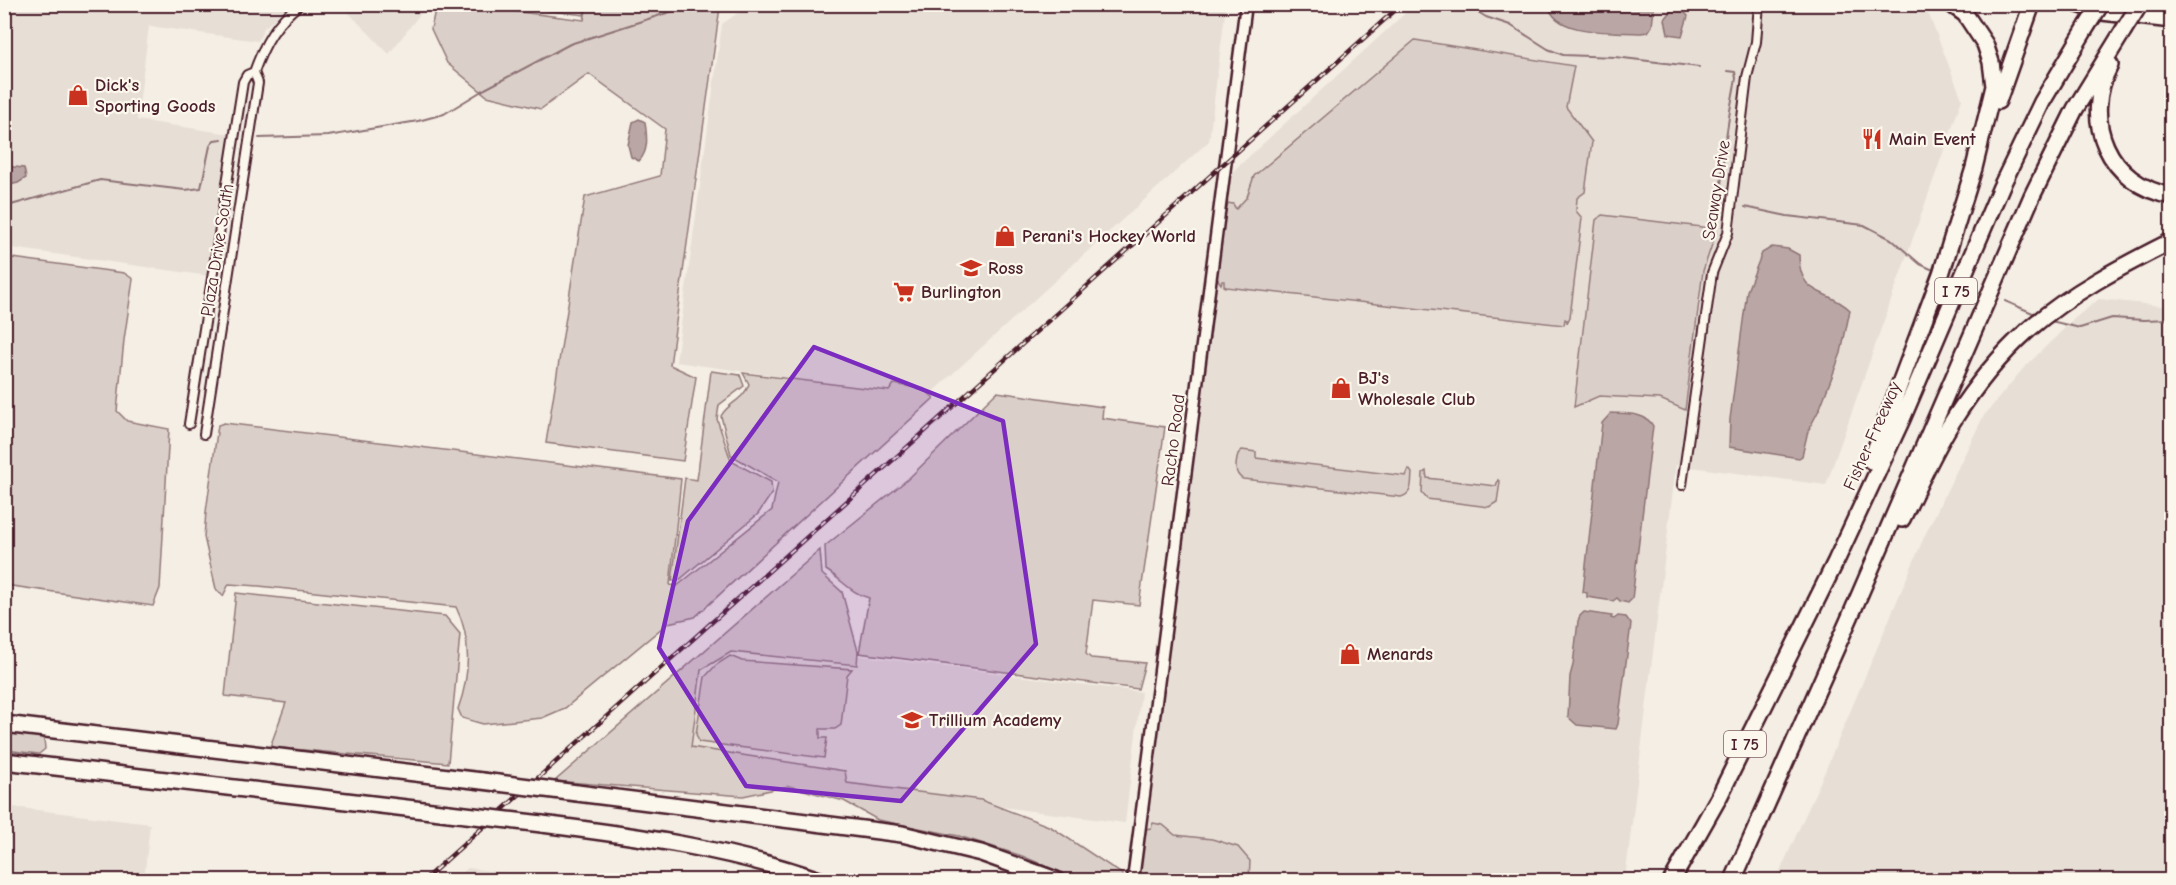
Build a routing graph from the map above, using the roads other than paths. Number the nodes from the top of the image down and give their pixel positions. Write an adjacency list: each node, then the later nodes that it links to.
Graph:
1 (300, 4): 11 (street, Plaza Drive South)
2 (1246, 4): 30 (street, Racho Road)
3 (1759, 4): 23 (street, Seaway Drive)
4 (1952, 4): 12 (highway)
5 (2032, 4): 12 (highway)
6 (2078, 4): 9 (highway)
7 (2101, 4): 24 (highway, Fisher Freeway / I 75, bridge)
8 (2140, 4): 10 (highway, I 75, bridge)
9 (2172, 20)
10 (2123, 31): 13 (highway); 25 (highway, I 75)
11 (254, 72): 14 (street, Plaza Drive South); 15 (street, Plaza Drive South)
12 (1974, 168): 24 (highway)
13 (2172, 196)
14 (219, 231): 15 (street); 17 (street, Plaza Drive South)
15 (235, 233): 18 (street, Plaza Drive South)
16 (2172, 241): 25 (highway)
17 (203, 341): 18 (street); 19 (street, Plaza Drive South)
18 (217, 344): 20 (street, Plaza Drive South)
19 (193, 401): 20 (street); 21 (street, Plaza Drive South)
20 (208, 403): 22 (street, Plaza Drive South)
21 (189, 424)
22 (204, 434)
23 (1682, 484)
24 (1836, 561): 31 (highway, Fisher Freeway / I 75)
25 (1862, 590): 32 (highway, I 75)
26 (4, 724): 29 (highway, bridge)
27 (4, 761): 28 (highway, bridge)
28 (819, 880)
29 (1056, 880)
30 (1133, 880)
31 (1672, 880)
32 (1733, 880)

